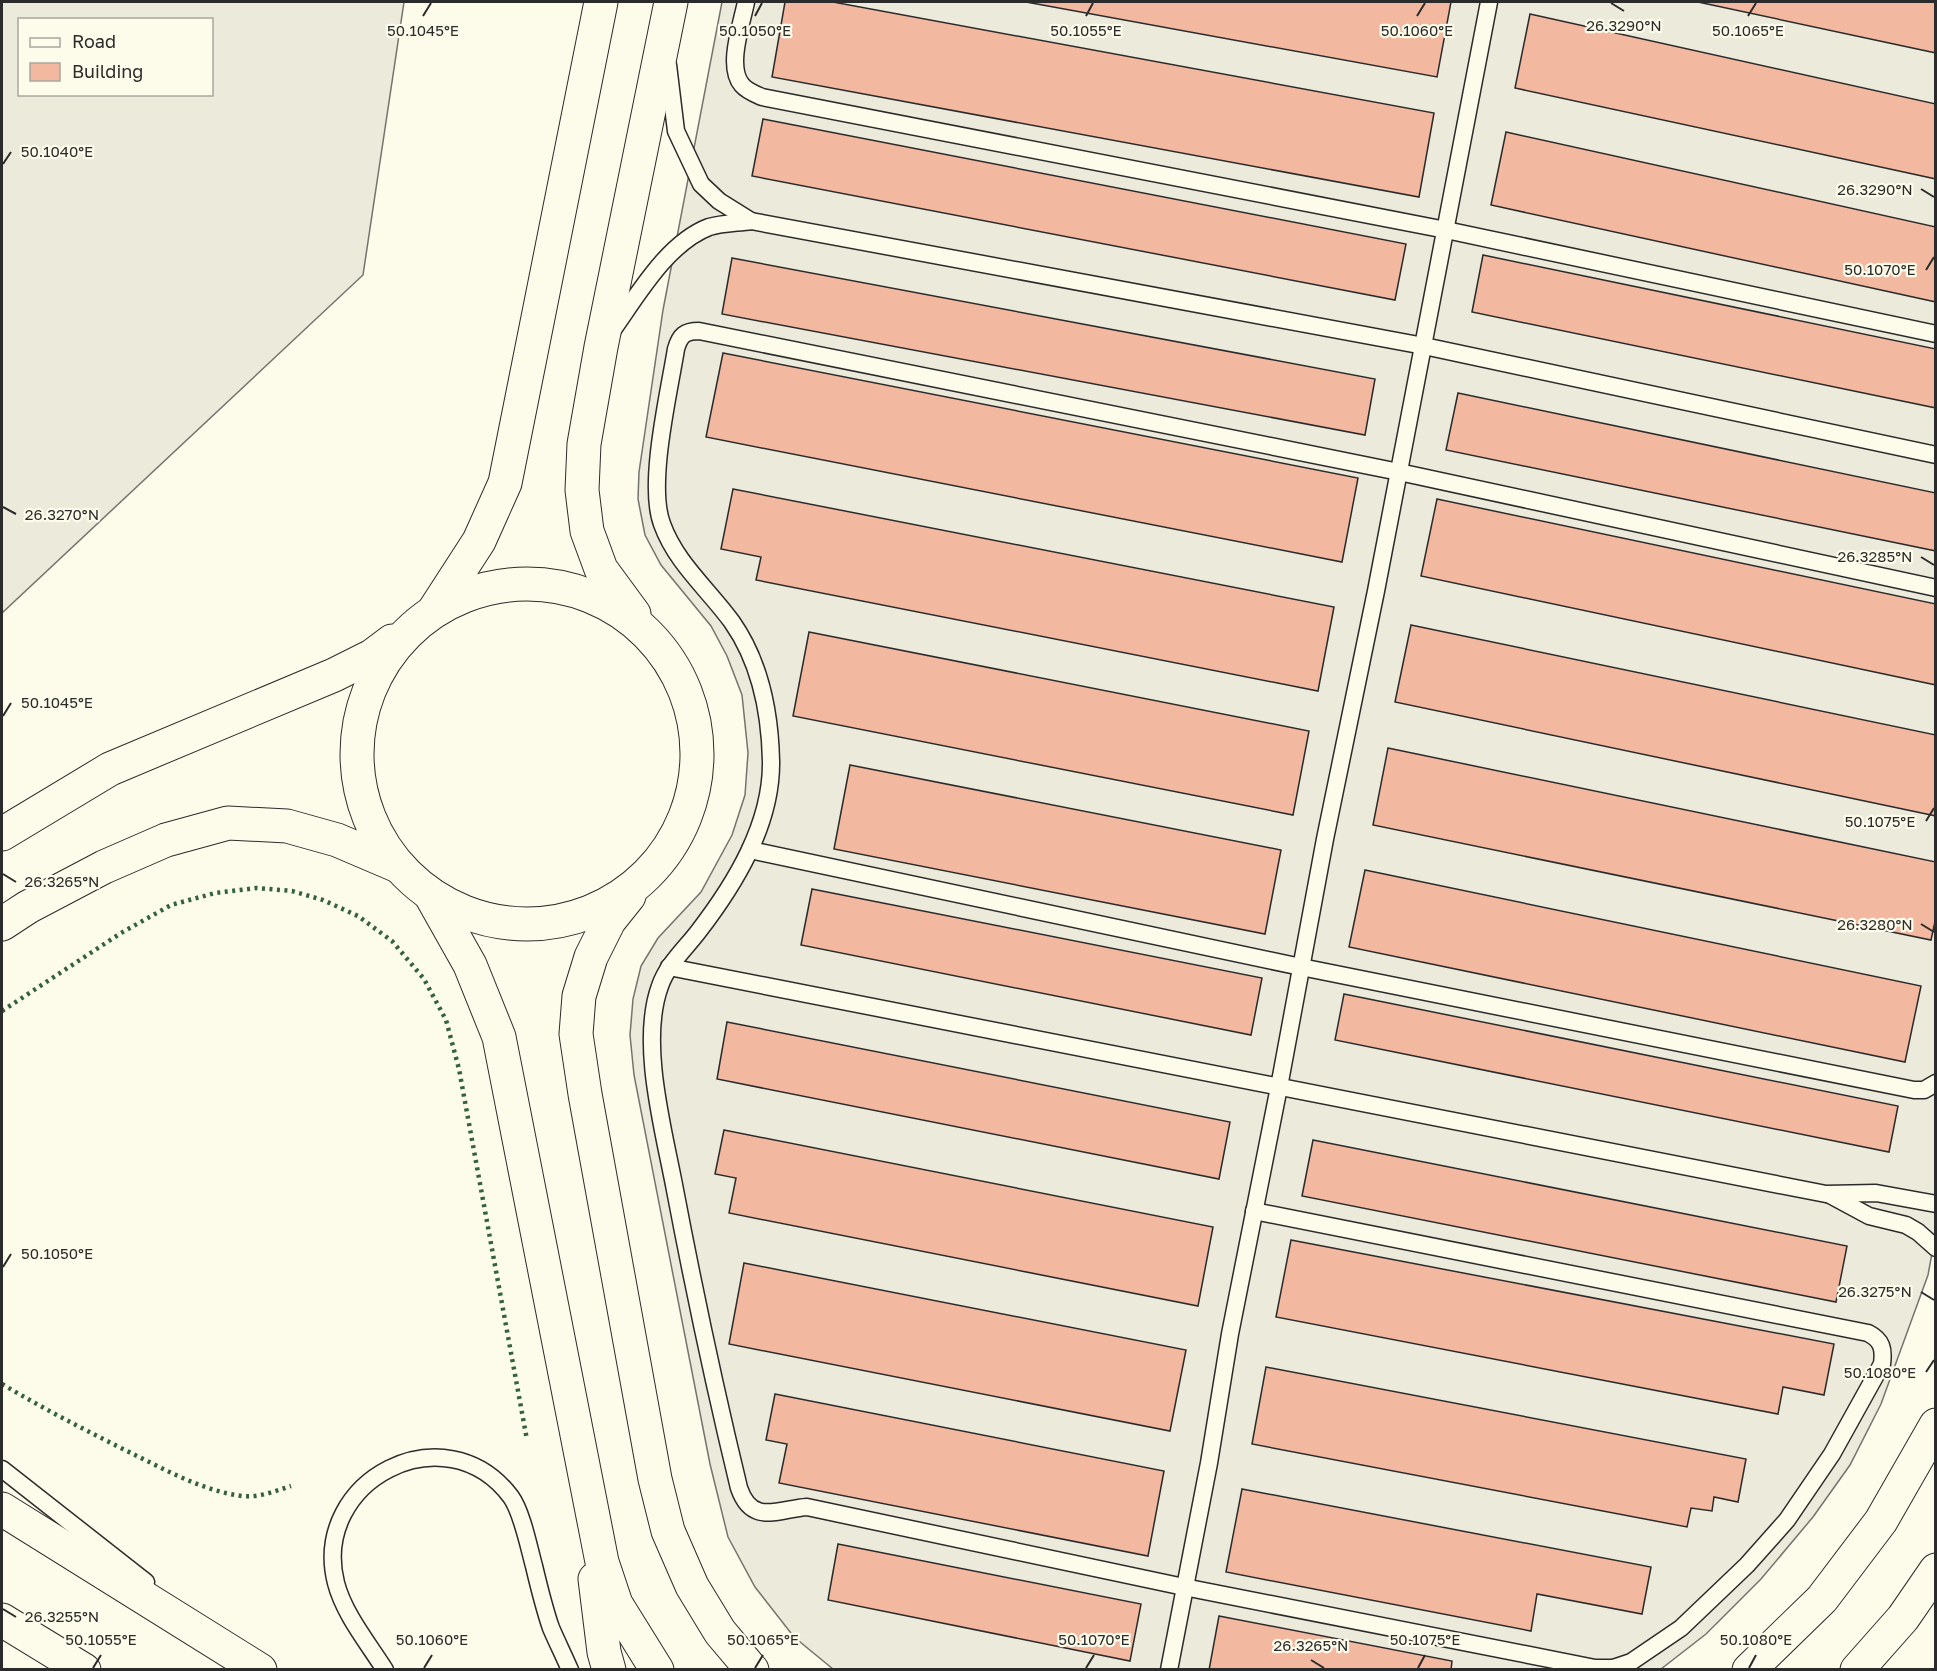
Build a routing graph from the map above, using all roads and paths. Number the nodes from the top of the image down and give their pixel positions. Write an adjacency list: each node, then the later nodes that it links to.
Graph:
1 (601, 2): 14 (street)
2 (671, 2): 5 (street)
3 (746, 2): 7 (lane)
4 (1489, 2): 7 (lane)
5 (664, 36): 6 (lane); 10 (street)
6 (751, 221): 9 (lane); 10 (lane)
7 (1446, 230): 8 (lane); 9 (lane)
8 (1935, 334)
9 (1424, 346): 11 (lane); 12 (lane)
10 (601, 347): 16 (street)
11 (1935, 455)
12 (1399, 471): 13 (lane); 20 (lane); 27 (lane)
13 (1935, 588)
14 (435, 609): 15 (street); 16 (street)
15 (408, 630): 17 (street); 21 (street)
16 (646, 630): 22 (street)
17 (110, 769): 18 (lane); 19 (street)
18 (2, 819)
19 (2, 834)
20 (750, 850): 26 (lane); 27 (lane)
21 (398, 866): 23 (street); 24 (street)
22 (639, 883): 23 (street); 47 (street)
23 (430, 894): 35 (street)
24 (14, 916): 25 (lane)
25 (2, 929)
26 (669, 967): 29 (lane); 39 (lane)
27 (1301, 967): 28 (lane); 29 (lane)
28 (1935, 1083)
29 (1279, 1088): 30 (lane); 32 (lane)
30 (1826, 1194): 31 (lane); 33 (lane)
31 (1933, 1204)
32 (1254, 1211): 39 (lane); 39 (lane)
33 (1935, 1248)
34 (1935, 1425): 49 (street)
35 (582, 1467): 45 (street); 46 (street)
36 (2, 1469): 41 (lane)
37 (2, 1509): 41 (street)
38 (1935, 1570): 50 (street)
39 (1184, 1587): 48 (lane)
40 (2, 1620): 42 (street)
41 (253, 1665)
42 (84, 1670)
43 (385, 1670): 44 (lane)
44 (570, 1670)
45 (609, 1670)
46 (657, 1670)
47 (752, 1670)
48 (1168, 1670)
49 (1749, 1670)
50 (1857, 1670)

